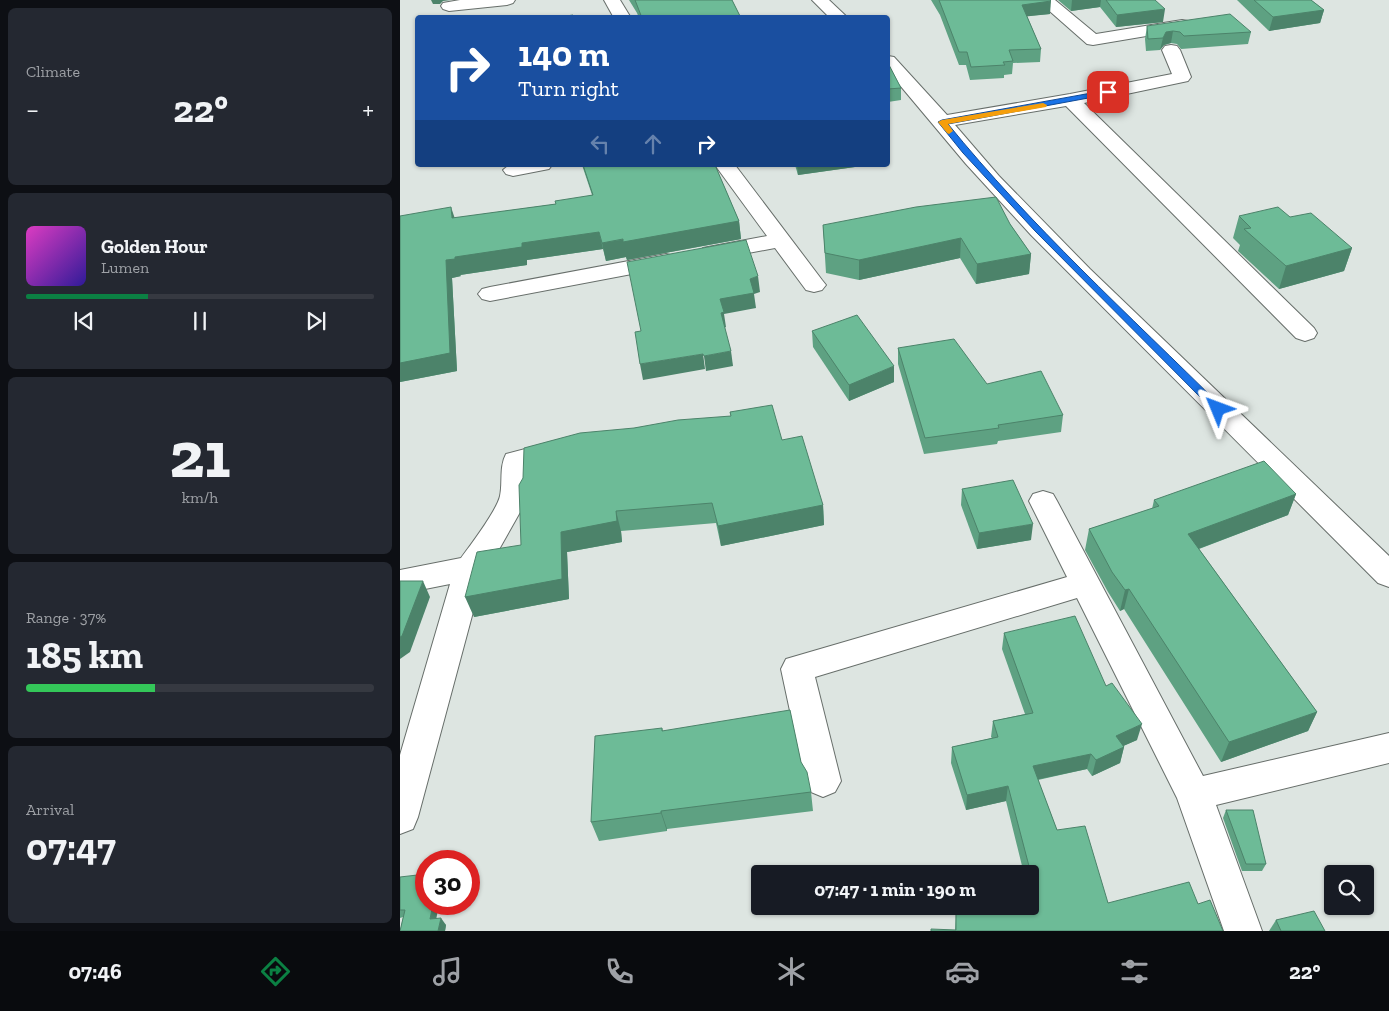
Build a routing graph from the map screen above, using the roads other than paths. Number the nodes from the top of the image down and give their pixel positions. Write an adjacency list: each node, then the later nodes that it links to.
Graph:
1 (507, 0): 5 (street)
2 (612, 0): 6 (street)
3 (820, 0): 7 (street)
4 (1046, 0): 8 (street)
5 (449, 6)
6 (621, 15)
7 (837, 15)
8 (1197, 23)
9 (1171, 50): 12 (street)
10 (890, 63): 13 (street)
11 (1103, 94): 12 (street)
12 (1070, 100): 13 (street); 20 (street)
13 (942, 122): 24 (street)
14 (530, 167): 16 (street)
15 (727, 167): 17 (street)
16 (513, 170)
17 (780, 240): 18 (street); 19 (street)
18 (814, 285)
19 (490, 294)
20 (1306, 333)
21 (585, 442): 23 (street)
22 (1043, 501): 26 (street)
23 (470, 568): 25 (street); 30 (street)
24 (1389, 575)
25 (400, 582)
26 (1085, 584): 28 (street); 29 (street)
27 (1389, 748): 29 (street)
28 (823, 781)
29 (1194, 794): 31 (street)
30 (400, 817)
31 (1243, 931)

